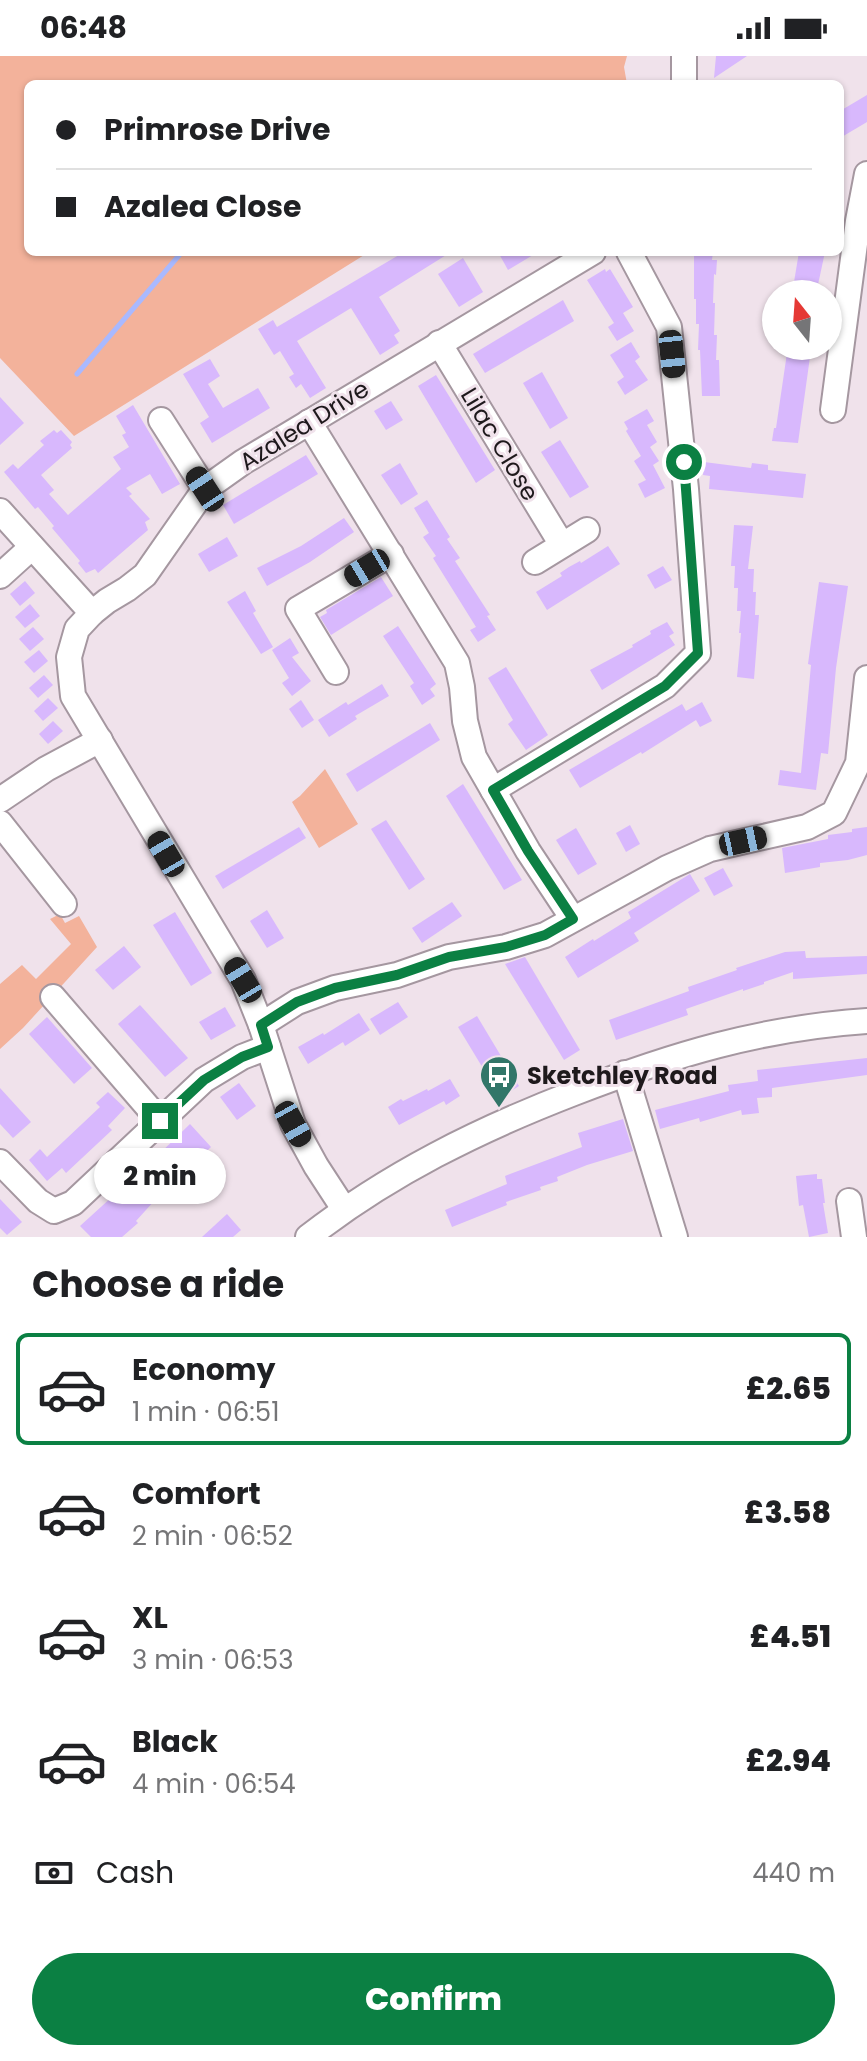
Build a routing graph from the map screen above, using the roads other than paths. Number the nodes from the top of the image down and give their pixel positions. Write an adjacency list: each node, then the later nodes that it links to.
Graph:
1 (684, 56): 2 (street)
2 (684, 80)
3 (867, 174): 7 (street)
4 (586, 256): 6 (street, Azalea Drive)
5 (631, 256): 22 (street)
6 (439, 343): 9 (street, Azalea Drive); 13 (street, Lilac Close)
7 (833, 410)
8 (161, 420): 10 (street)
9 (309, 422): 10 (street, Azalea Drive); 15 (street)
10 (205, 489): 18 (street, Azalea Drive)
11 (0, 511): 14 (street)
12 (587, 530): 13 (street)
13 (562, 545): 16 (street)
14 (32, 547): 17 (street); 18 (street)
15 (391, 554): 19 (street); 22 (street)
16 (535, 562)
17 (0, 576)
18 (92, 613): 21 (street, Azalea Drive)
19 (336, 672)
20 (867, 678): 26 (street)
21 (100, 740): 23 (street); 29 (street, Azalea Drive)
22 (493, 790): 26 (street)
23 (0, 800)
24 (0, 823): 25 (street)
25 (64, 904)
26 (573, 919): 29 (street)
27 (53, 997): 31 (street)
28 (867, 1021): 30 (street)
29 (264, 1036): 31 (street); 34 (street, Azalea Drive)
30 (625, 1073): 34 (street); 36 (street)
31 (160, 1121): 32 (street)
32 (0, 1162)
33 (849, 1201): 37 (street)
34 (344, 1209): 35 (street)
35 (308, 1237)
36 (675, 1237)
37 (854, 1237)

